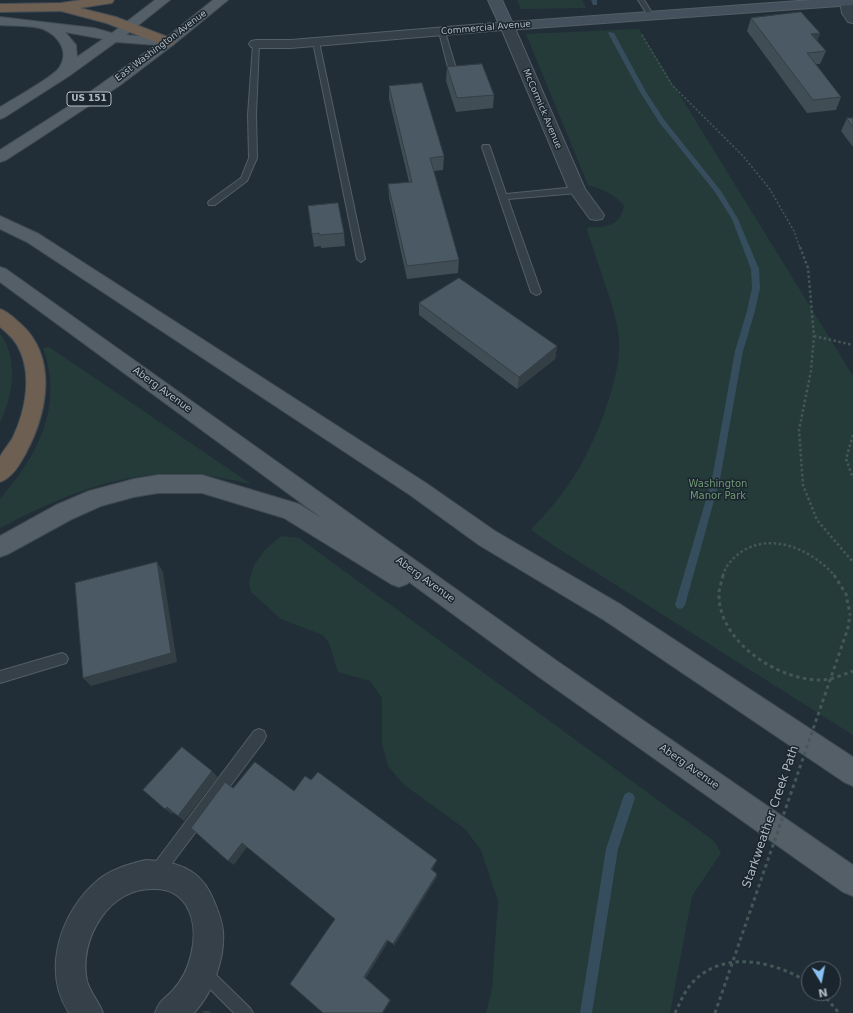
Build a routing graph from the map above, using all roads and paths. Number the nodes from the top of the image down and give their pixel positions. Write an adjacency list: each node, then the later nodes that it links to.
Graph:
1 (107, 0): 8 (highway)
2 (163, 0): 17 (main road)
3 (221, 0): 20 (main road, East Washington Avenue / US 151)
4 (495, 0): 16 (street, McCormick Avenue)
5 (641, 0): 11 (lane)
6 (773, 0): 10 (street, Commercial Avenue)
7 (849, 1): 10 (street, Commercial Avenue); 13 (street)
8 (60, 7): 9 (highway); 17 (highway)
9 (0, 8)
10 (716, 10): 11 (street, Commercial Avenue)
11 (651, 16): 12 (street, Commercial Avenue)
12 (633, 18): 16 (street, Commercial Avenue); 37 (path)
13 (853, 19)
14 (0, 21): 15 (main road)
15 (47, 26): 19 (main road); 23 (main road)
16 (507, 26): 18 (street, Commercial Avenue); 28 (street, McCormick Avenue)
17 (130, 27): 19 (main road); 20 (highway)
18 (442, 32): 21 (street, Commercial Avenue); 24 (lane)
19 (115, 38): 20 (main road); 23 (main road)
20 (168, 42): 27 (main road, East Washington Avenue / US 151)
21 (316, 42): 22 (street, Commercial Avenue); 33 (lane)
22 (256, 44): 30 (lane)
23 (64, 73): 25 (main road)
24 (454, 75)
25 (0, 114)
26 (486, 147): 29 (lane)
27 (4, 155)
28 (577, 190): 29 (lane); 31 (street, McCormick Avenue)
29 (503, 197): 35 (lane)
30 (212, 203)
31 (596, 215)
32 (0, 222): 49 (main road)
33 (361, 260)
34 (0, 273): 45 (main road, Aberg Avenue)
35 (536, 292)
36 (0, 316): 40 (highway)
37 (814, 336): 38 (path); 43 (path)
38 (853, 345)
39 (853, 435): 41 (path)
40 (0, 473)
41 (853, 478)
42 (0, 547): 45 (main road)
43 (853, 562)
44 (62, 659): 47 (lane)
45 (548, 669): 51 (main road, Aberg Avenue)
46 (853, 671): 59 (path, Starkweather Creek Path, bridge)
47 (0, 677)
48 (259, 736): 50 (lane)
49 (853, 773)
50 (155, 873): 52 (street); 55 (street)
51 (853, 882)
52 (202, 971): 56 (street); 57 (lane)
53 (801, 978): 58 (path)
54 (829, 1001): 60 (path)
55 (88, 1013)
56 (170, 1013)
57 (245, 1013)
58 (675, 1013)
59 (715, 1013)
60 (839, 1013)

